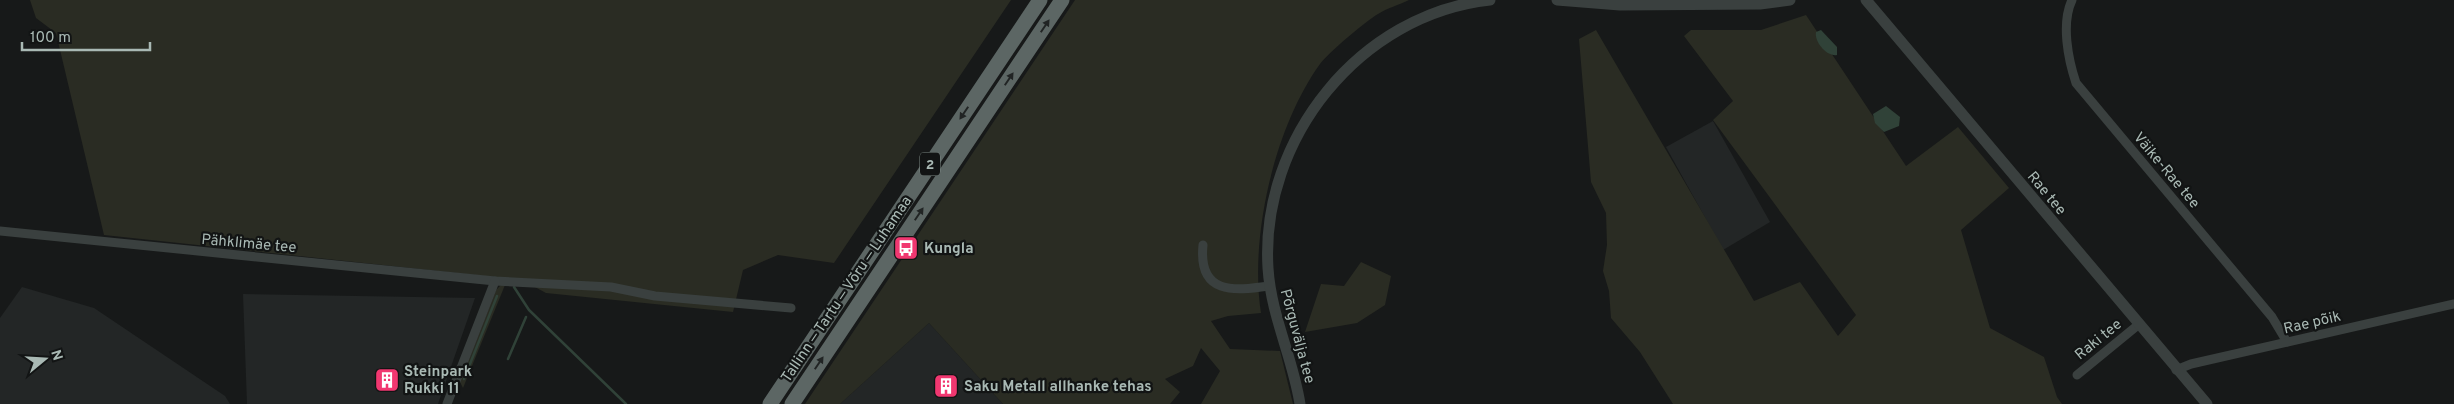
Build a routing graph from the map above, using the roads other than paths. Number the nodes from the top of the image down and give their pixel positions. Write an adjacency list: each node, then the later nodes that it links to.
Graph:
1 (1040, 0): 19 (highway, Tallinn — Tartu — Võru — Luhamaa / 2, one-way to 19)
2 (1062, 0): 20 (highway, Tallinn — Tartu — Võru — Luhamaa / 2, one-way to 2)
3 (1490, 0): 11 (street, Põrguvälja tee)
4 (1557, 0): 5 (street)
5 (1790, 0)
6 (1866, 0): 14 (street, Rae tee)
7 (2072, 0): 15 (street, Väike-Rae tee)
8 (0, 231): 10 (street, Pähklimäe tee)
9 (1203, 245): 11 (street)
10 (495, 281): 13 (street, Pähklimäe tee); 18 (street)
11 (1269, 286): 21 (street, Põrguvälja tee)
12 (2454, 304): 15 (street, Rae põik)
13 (791, 308)
14 (2138, 325): 16 (street, Rae tee); 17 (street, Raki tee)
15 (2287, 342): 16 (street, Rae põik)
16 (2176, 370): 22 (street, Rae tee)
17 (2076, 375)
18 (447, 404)
19 (770, 404)
20 (792, 404)
21 (1300, 404)
22 (2207, 404)

